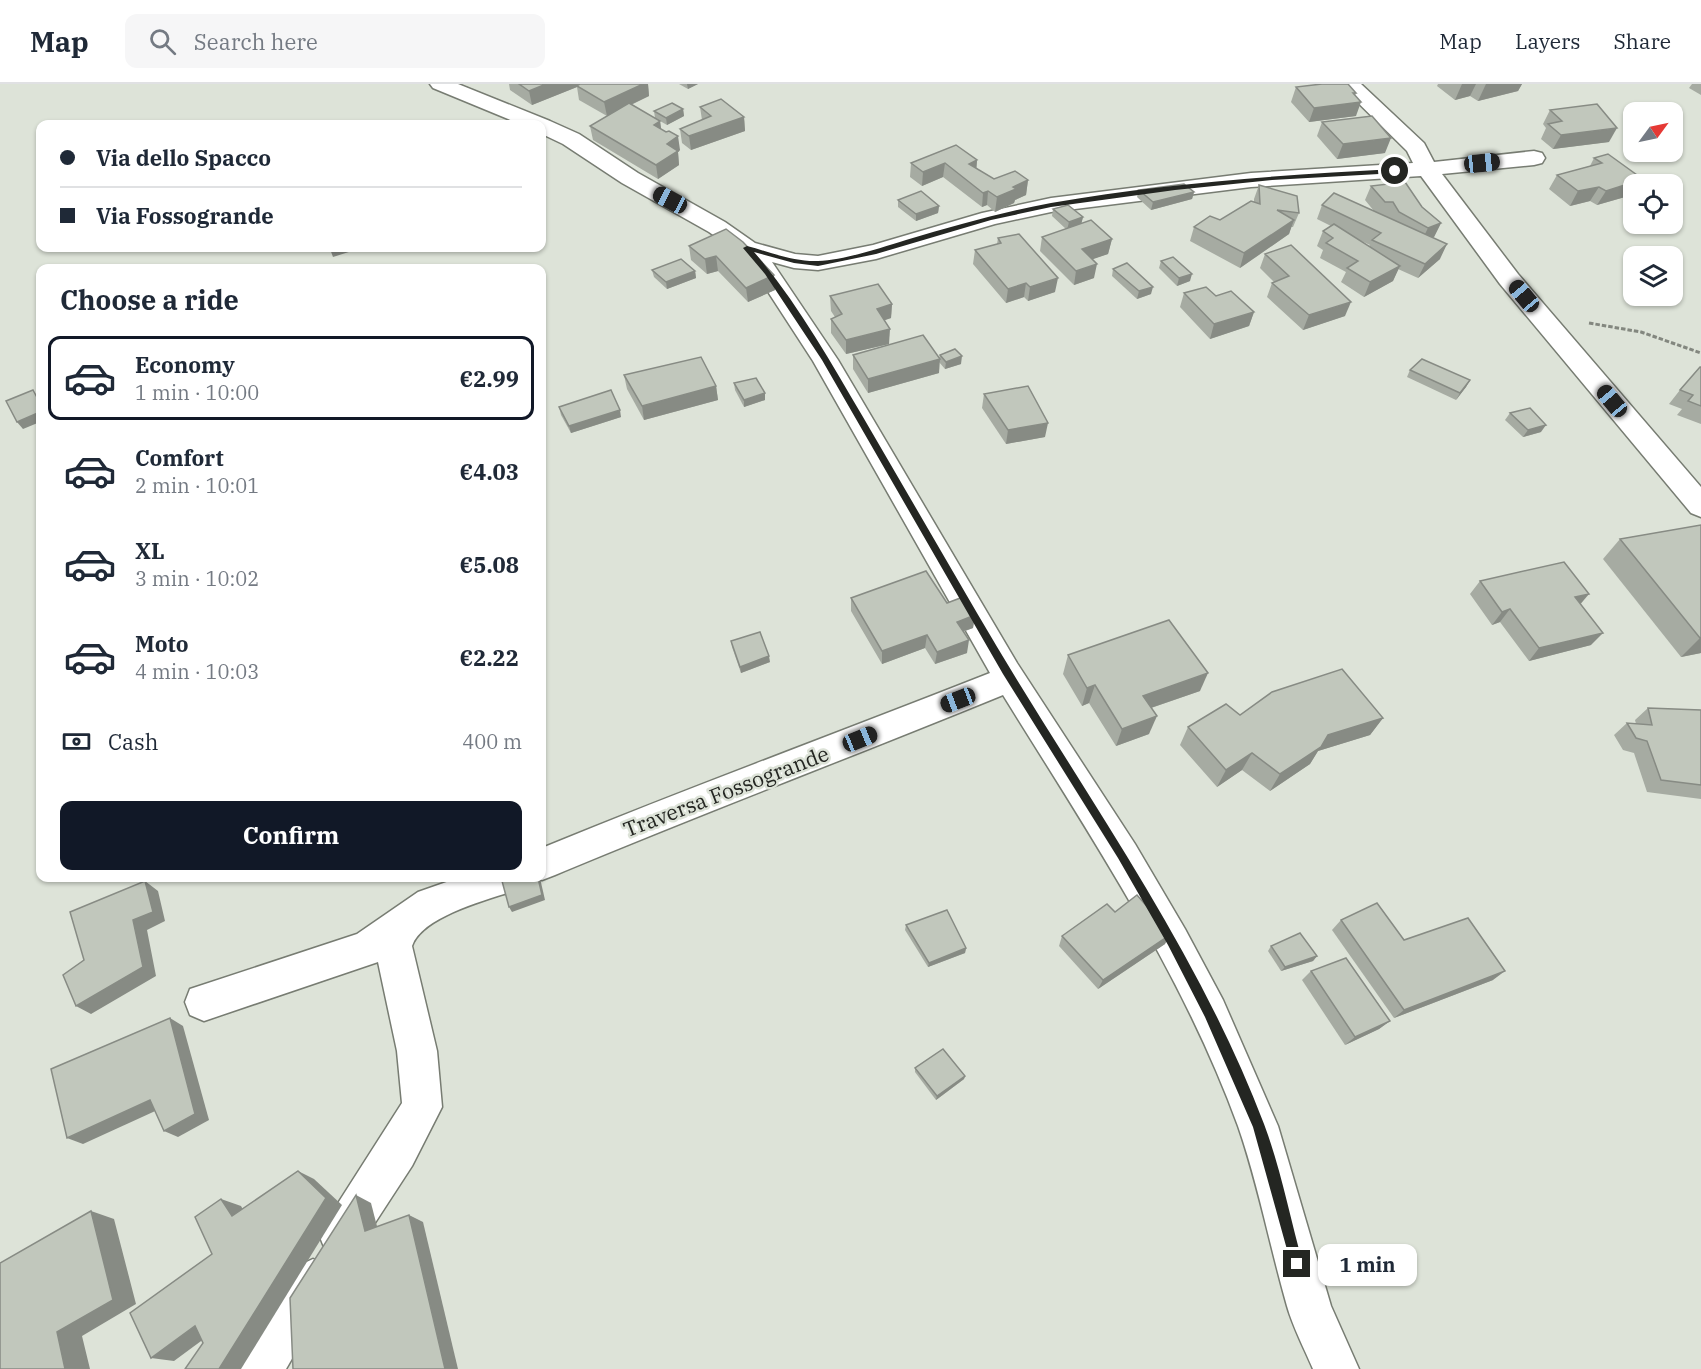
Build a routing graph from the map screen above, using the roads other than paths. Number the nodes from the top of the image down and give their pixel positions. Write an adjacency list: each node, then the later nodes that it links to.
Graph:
1 (440, 84): 3 (street)
2 (1349, 84): 6 (street)
3 (527, 120)
4 (546, 128): 7 (street)
5 (1534, 158): 6 (street)
6 (1427, 169): 7 (street); 8 (street)
7 (747, 248): 9 (street)
8 (1701, 506)
9 (1011, 678): 10 (street, Traversa Fossogrande); 15 (street)
10 (546, 862)
11 (492, 882): 12 (street)
12 (400, 926): 13 (street); 14 (street)
13 (204, 1002)
14 (260, 1369)
15 (1336, 1369)

